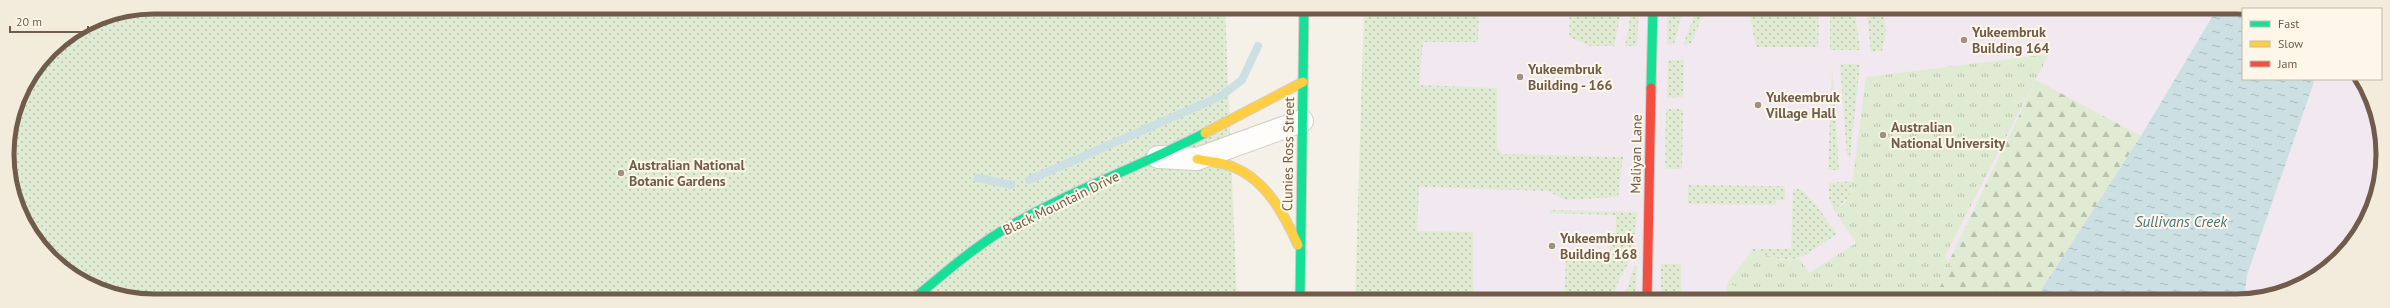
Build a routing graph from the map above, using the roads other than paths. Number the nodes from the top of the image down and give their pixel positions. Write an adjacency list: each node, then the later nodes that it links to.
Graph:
1 (1304, 14): 3 (street, Clunies Ross Street)
2 (1653, 14): 10 (street, Maliyan Lane)
3 (1303, 82): 4 (street, Clunies Ross Street); 5 (street, Black Mountain Drive)
4 (1302, 121): 6 (street, Black Mountain Drive); 7 (street, Clunies Ross Street)
5 (1158, 157): 6 (street, Black Mountain Drive); 8 (street, Black Mountain Drive)
6 (1197, 159): 7 (street)
7 (1300, 252): 9 (street, Clunies Ross Street)
8 (919, 294)
9 (1300, 294)
10 (1647, 294)

